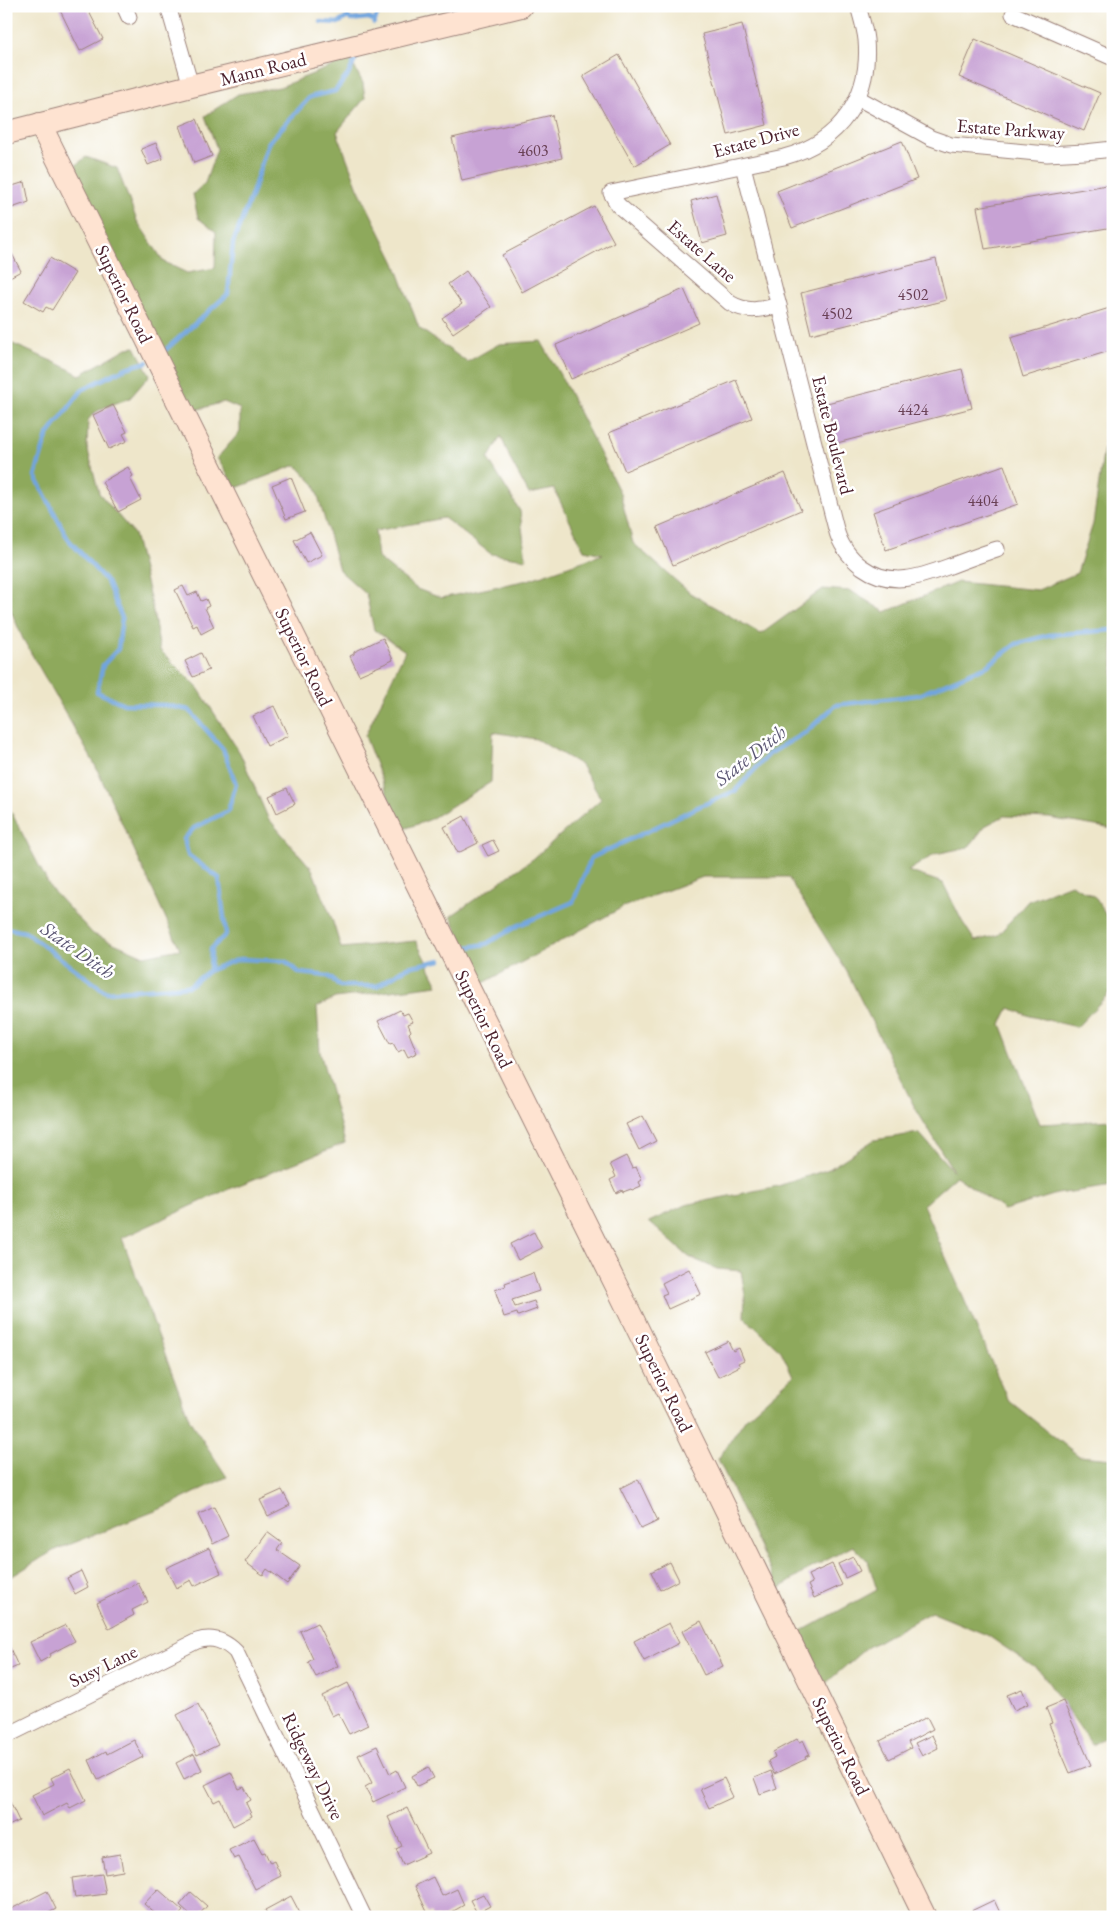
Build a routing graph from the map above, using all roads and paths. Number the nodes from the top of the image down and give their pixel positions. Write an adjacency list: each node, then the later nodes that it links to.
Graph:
1 (168, 6): 6 (street)
2 (521, 6): 6 (street, Mann Road)
3 (858, 6): 7 (street, Estate Drive)
4 (1013, 14): 5 (street)
5 (1113, 58)
6 (191, 86): 8 (street, Mann Road)
7 (858, 98): 10 (street, Estate Parkway); 11 (street, Estate Drive)
8 (40, 124): 9 (street, Mann Road); 18 (street, Superior Road)
9 (6, 133)
10 (1113, 149)
11 (743, 166): 12 (street, Estate Drive); 13 (street, Estate Boulevard)
12 (611, 193): 13 (street, Estate Lane)
13 (779, 305): 14 (street, Estate Boulevard)
14 (998, 549)
15 (218, 1640): 16 (street, Susy Lane); 17 (street, Ridgeway Drive)
16 (6, 1736)
17 (364, 1917)
18 (924, 1917)

